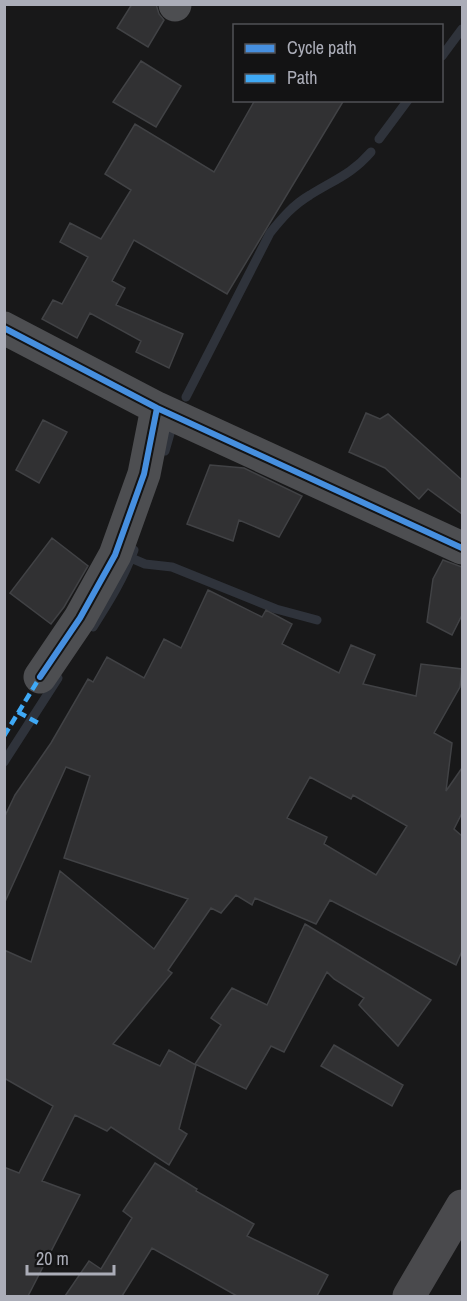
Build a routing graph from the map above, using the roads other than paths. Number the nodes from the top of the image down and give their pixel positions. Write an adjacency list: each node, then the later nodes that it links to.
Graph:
1 (4, 328): 2 (street)
2 (157, 408): 3 (street); 4 (street)
3 (462, 548)
4 (40, 677)
5 (462, 1206): 6 (main road)
6 (409, 1296)

